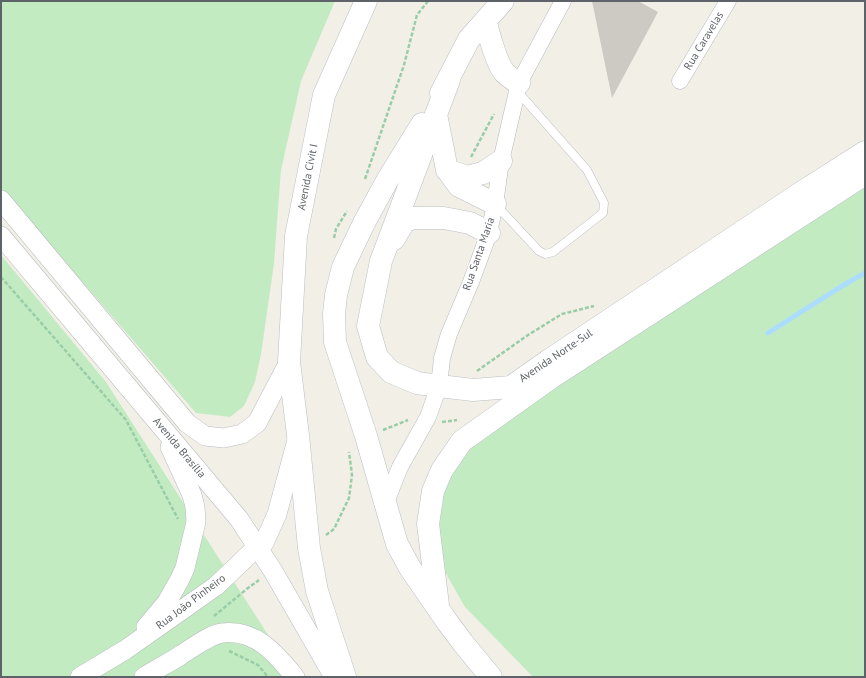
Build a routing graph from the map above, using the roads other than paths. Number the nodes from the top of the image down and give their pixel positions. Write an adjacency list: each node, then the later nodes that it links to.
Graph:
1 (366, 1): 19 (main road, Avenida Civit I)
2 (503, 1): 5 (main road)
3 (563, 1): 8 (street, Rua Santa Maria)
4 (728, 1): 7 (street, Rua Caravelas)
5 (486, 20): 6 (main road); 8 (main road)
6 (449, 80): 9 (main road, Avenida Norte-Sul); 23 (main road)
7 (680, 81)
8 (518, 88): 11 (street, Rua Santa Maria); 15 (lane)
9 (436, 114): 12 (main road); 18 (main road, Avenida Norte-Sul)
10 (865, 152): 20 (main road, Avenida Norte-Sul)
11 (501, 161): 12 (main road); 15 (street, Rua Santa Maria)
12 (447, 170): 15 (main road)
13 (865, 174): 25 (main road, Avenida Norte-Sul)
14 (1, 200): 19 (street, Avenida Brasília)
15 (495, 204): 16 (street, Rua Santa Maria)
16 (489, 234): 18 (main road); 20 (street, Rua Santa Maria)
17 (1, 236): 21 (street, Avenida Brasília)
18 (381, 261): 20 (main road, Avenida Norte-Sul)
19 (289, 362): 22 (main road, Avenida Civit I)
20 (439, 386): 23 (street, Rua Santa Maria)
21 (162, 429): 24 (street, Avenida Brasília); 26 (street)
22 (298, 435): 24 (street, Rua João Pinheiro); 31 (main road, Avenida Civit I)
23 (385, 505): 25 (main road)
24 (258, 546): 26 (street, Rua João Pinheiro); 30 (street, Avenida Brasília)
25 (439, 607): 32 (main road)
26 (126, 650): 27 (street, Rua João Pinheiro)
27 (80, 677)
28 (144, 677): 29 (street)
29 (295, 677)
30 (334, 677)
31 (345, 677)
32 (491, 677)

